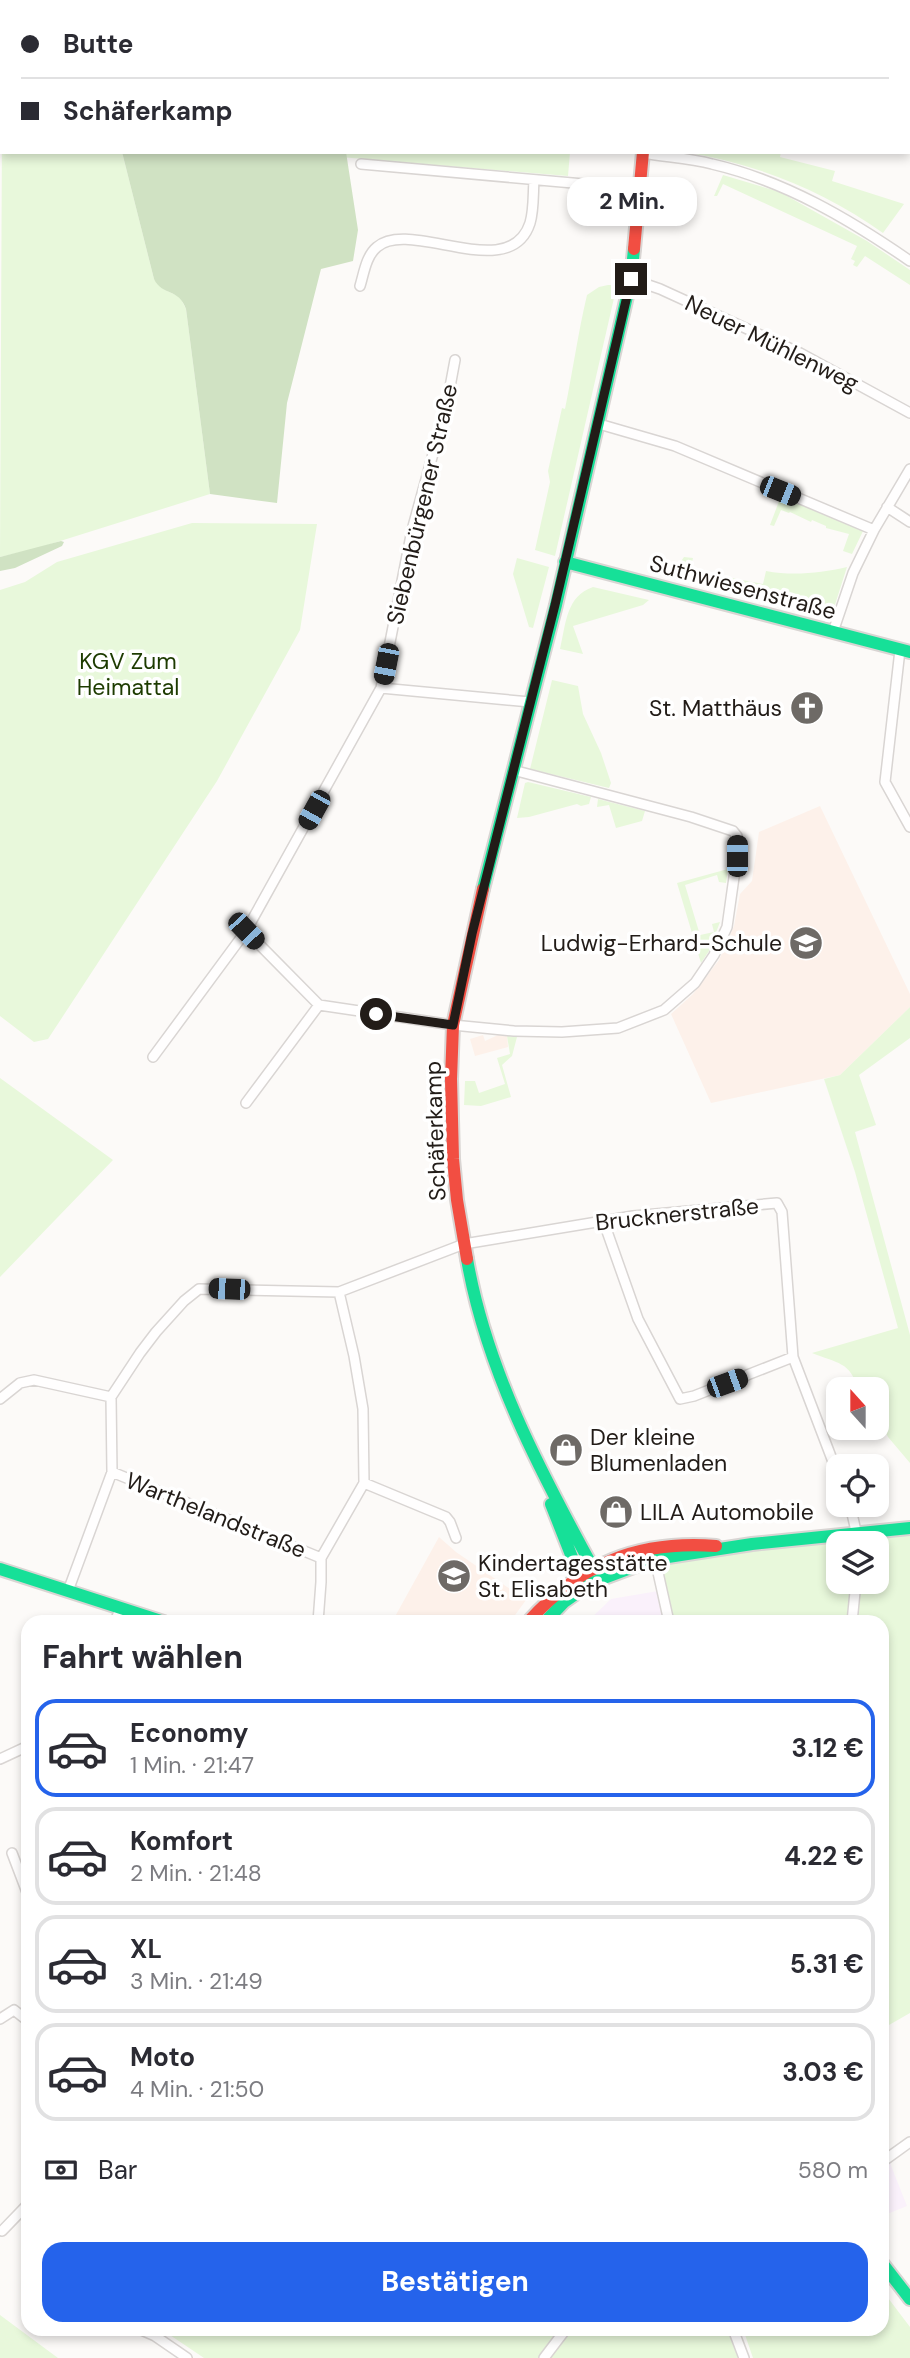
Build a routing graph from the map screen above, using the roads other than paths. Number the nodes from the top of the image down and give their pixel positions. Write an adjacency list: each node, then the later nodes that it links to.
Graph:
1 (643, 154): 5 (street, Schäferkamp)
2 (650, 154): 6 (street)
3 (361, 164): 4 (street)
4 (534, 180): 5 (street); 8 (street)
5 (640, 189): 7 (street, Schäferkamp)
6 (910, 261)
7 (631, 279): 10 (street, Neuer Mühlenweg); 11 (street, Schäferkamp)
8 (360, 286)
9 (455, 360): 19 (street, Siebenbürgener Straße)
10 (910, 413)
11 (599, 424): 15 (street); 16 (street, Schäferkamp)
12 (910, 469): 13 (street)
13 (887, 508): 14 (street); 15 (street)
14 (910, 522)
15 (874, 530): 17 (street)
16 (565, 562): 17 (street, Suthwiesenstraße); 20 (street, Schäferkamp)
17 (833, 632): 18 (street, Suthwiesenstraße)
18 (905, 651): 22 (street)
19 (381, 688): 20 (street); 23 (street, Siebenbürgener Straße)
20 (530, 702): 21 (street, Schäferkamp)
21 (513, 770): 25 (street, Schäferkamp); 25 (street)
22 (910, 827)
23 (246, 931): 24 (street); 26 (street, Siebenbürgener Straße)
24 (319, 1005): 25 (street); 27 (street)
25 (453, 1025): 29 (street, Schäferkamp)
26 (153, 1057)
27 (246, 1103)
28 (603, 1220): 29 (street, Brucknerstraße); 31 (street); 31 (street, Brucknerstraße)
29 (464, 1244): 30 (street, Brucknerstraße); 37 (street, Schäferkamp)
30 (339, 1293): 32 (street); 36 (street)
31 (793, 1357): 34 (street, Brucknerstraße)
32 (111, 1397): 33 (street); 35 (street)
33 (0, 1399)
34 (830, 1454)
35 (112, 1472): 43 (street, Warthelandstraße); 48 (street)
36 (364, 1483): 40 (street); 43 (street)
37 (546, 1483): 45 (street, Schäferkamp); 47 (street, Schäferkamp)
38 (910, 1528): 39 (street)
39 (889, 1532)
40 (456, 1538)
41 (826, 1540): 42 (street)
42 (723, 1548): 44 (street); 45 (street)
43 (321, 1558): 53 (street)
44 (655, 1561): 47 (street); 56 (street)
45 (593, 1568): 47 (street)
46 (0, 1569): 48 (street)
47 (585, 1579): 54 (street); 55 (street)
48 (68, 1591): 50 (street)
49 (855, 1594): 57 (street)
50 (120, 1609): 51 (street); 52 (street)
51 (118, 1615)
52 (140, 1615)
53 (319, 1615)
54 (535, 1615)
55 (552, 1615)
56 (667, 1615)
57 (853, 1615)
58 (21, 1749): 59 (street)
59 (0, 1759)
60 (12, 1853): 61 (street)
61 (21, 1877)
62 (21, 2015): 63 (street)
63 (0, 2019)
64 (910, 2142): 65 (street)
65 (889, 2157)
66 (21, 2211): 67 (street)
67 (2, 2231)
68 (889, 2272): 69 (street)
69 (910, 2299)
70 (155, 2336): 73 (street)
71 (561, 2336): 74 (street)
72 (736, 2336): 75 (street)
73 (187, 2358)
74 (544, 2358)
75 (744, 2358)

